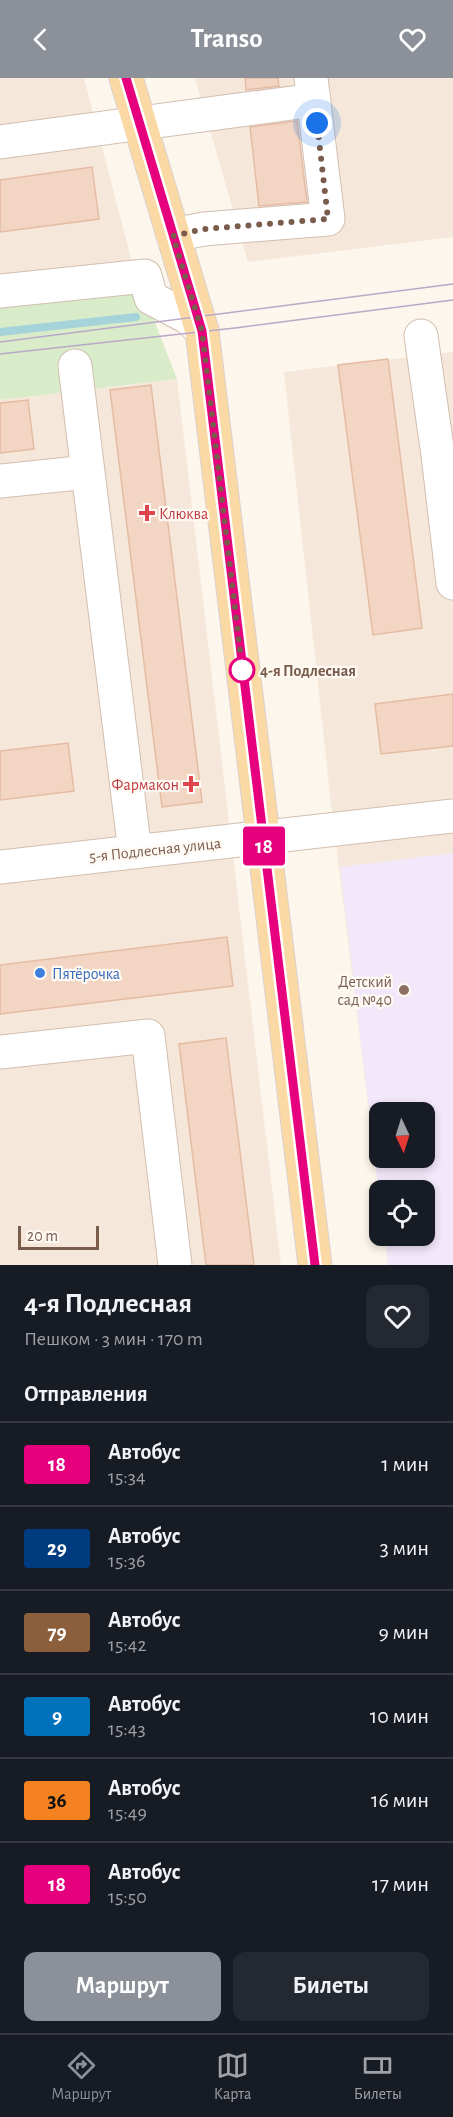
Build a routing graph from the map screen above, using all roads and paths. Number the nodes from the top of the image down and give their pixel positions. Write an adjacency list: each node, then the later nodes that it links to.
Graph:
1 (126, 78): 3 (main road)
2 (313, 89): 3 (street); 5 (street)
3 (140, 123): 4 (street); 5 (main road)
4 (0, 142)
5 (173, 236): 7 (main road)
6 (0, 291): 7 (street)
7 (202, 331): 15 (main road)
8 (421, 336): 10 (street)
9 (75, 366): 11 (street)
10 (446, 454): 13 (street)
11 (88, 472): 12 (street); 16 (street)
12 (0, 481)
13 (453, 583)
14 (453, 816): 15 (street, 5-я Подлесная улица)
15 (263, 837): 16 (street, 5-я Подлесная улица); 20 (main road)
16 (135, 852): 17 (street, 5-я Подлесная улица)
17 (0, 867)
18 (0, 1052): 19 (street)
19 (176, 1265)
20 (315, 1265)

